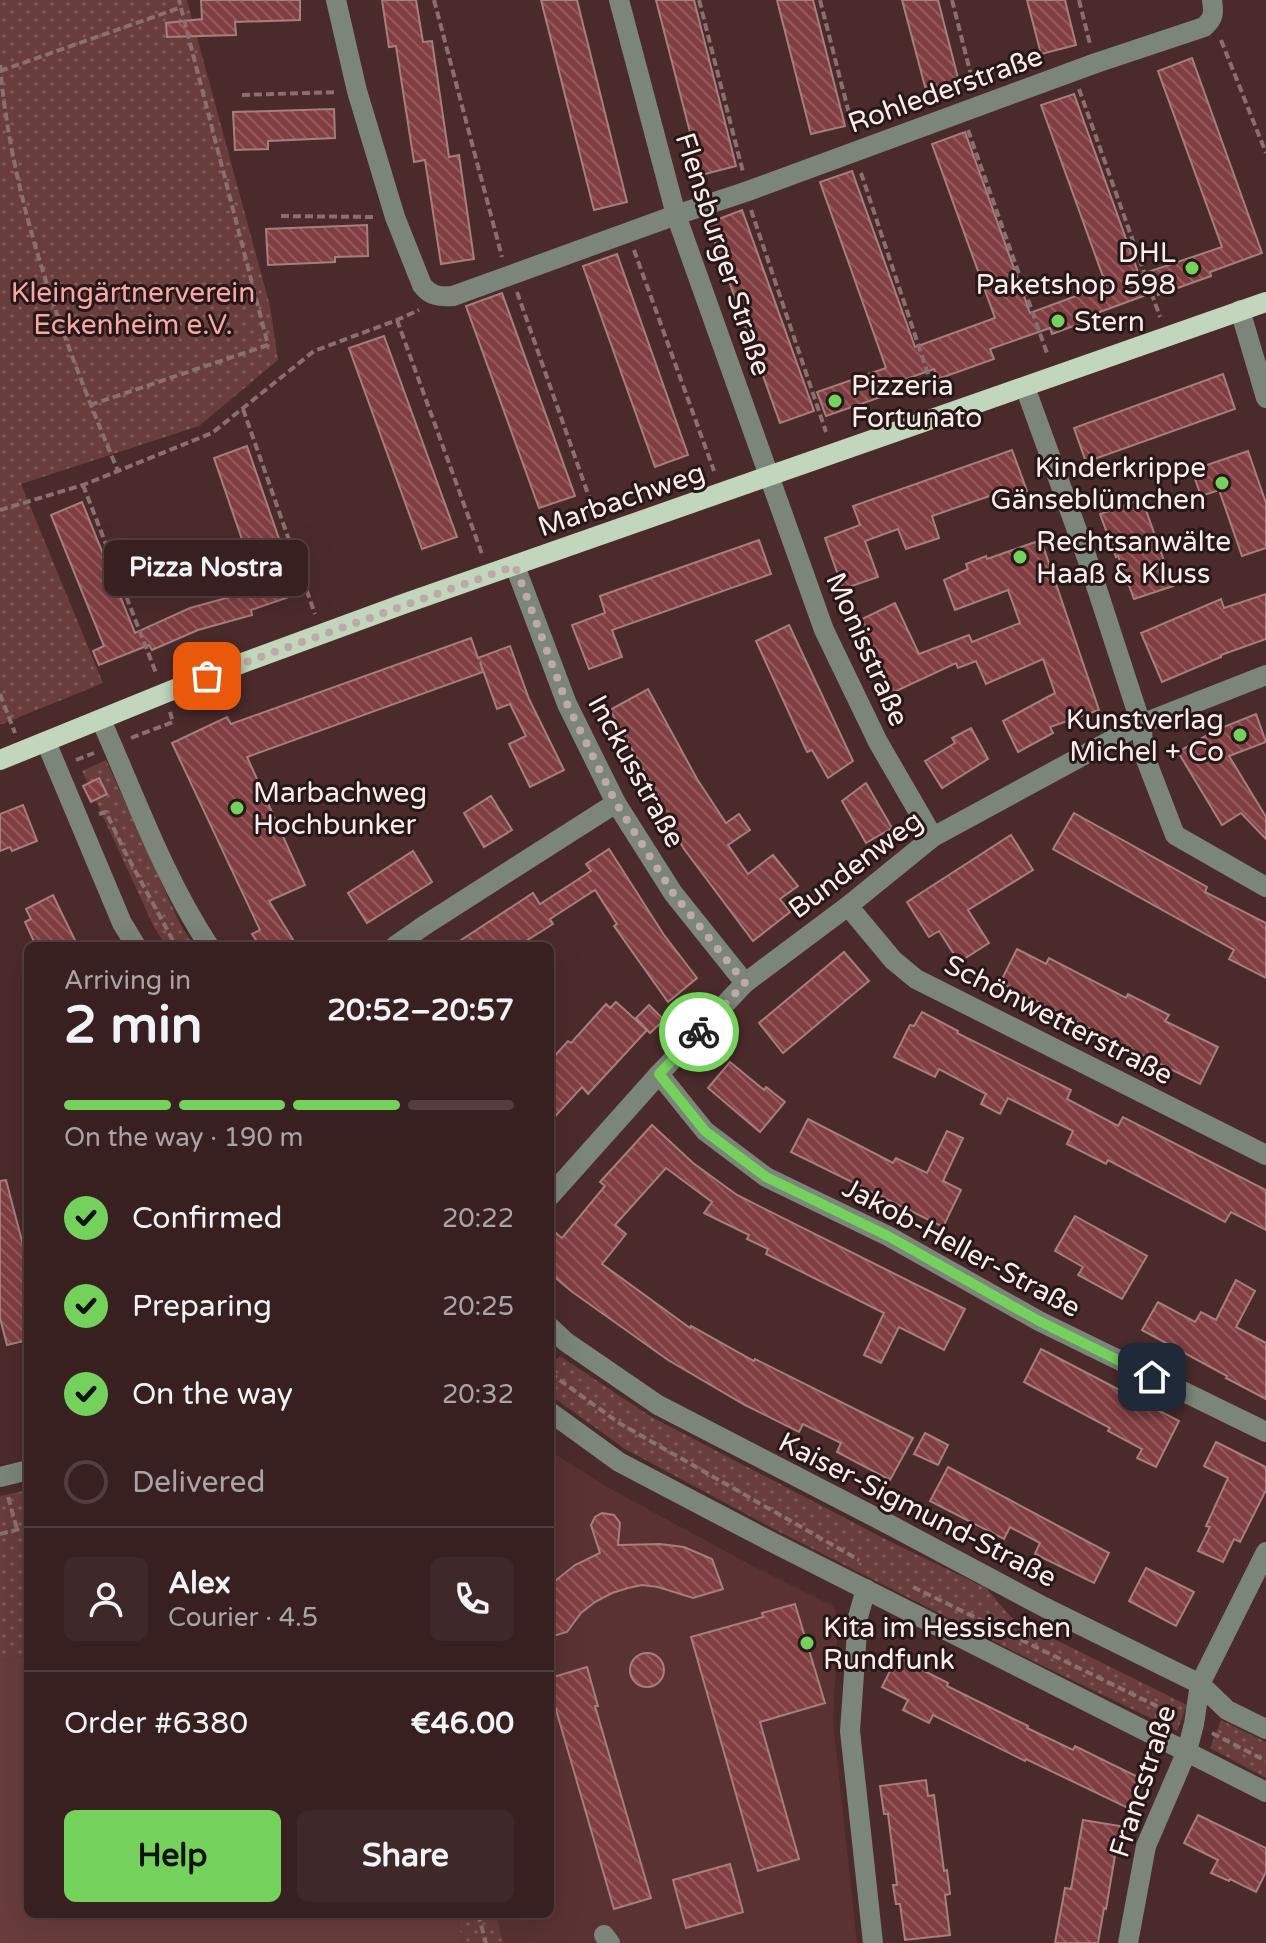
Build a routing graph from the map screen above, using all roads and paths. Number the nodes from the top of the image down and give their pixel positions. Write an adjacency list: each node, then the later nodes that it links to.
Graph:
1 (179, 0): 9 (path)
2 (336, 0): 20 (street, Rohlederstraße)
3 (434, 0): 24 (path)
4 (619, 0): 20 (street, Flensburger Straße)
5 (699, 0): 19 (path)
6 (820, 0): 17 (path)
7 (952, 0): 16 (path)
8 (1079, 0): 11 (path)
9 (180, 7): 12 (path); 35 (path)
10 (1212, 10): 11 (street, Rohlederstraße); 18 (path)
11 (1096, 63): 13 (street, Rohlederstraße)
12 (0, 68): 35 (path)
13 (1072, 72): 16 (street, Rohlederstraße); 29 (path)
14 (348, 92): 15 (path)
15 (242, 95)
16 (970, 110): 17 (street, Rohlederstraße); 31 (path)
17 (856, 151): 19 (street, Rohlederstraße); 33 (path)
18 (1266, 153)
19 (746, 192): 20 (street, Rohlederstraße); 37 (path)
20 (676, 215): 40 (street, Flensburger Straße)
21 (281, 216): 22 (path)
22 (384, 217)
23 (631, 240): 39 (path)
24 (503, 261)
25 (513, 282): 43 (path)
26 (1266, 302): 28 (main road, Marbachweg)
27 (420, 309): 30 (path)
28 (1240, 310): 32 (main road, Marbachweg); 34 (street)
29 (1160, 317)
30 (397, 320): 36 (path); 44 (path)
31 (1048, 356)
32 (1025, 387): 40 (main road, Marbachweg); 51 (street)
33 (935, 395)
34 (1266, 398)
35 (90, 405): 38 (path)
36 (243, 409): 38 (path); 46 (path)
37 (826, 432)
38 (118, 471): 41 (path)
39 (714, 471)
40 (770, 476): 45 (main road, Marbachweg); 56 (street, Monisstraße)
41 (83, 485): 42 (path); 49 (path)
42 (0, 510)
43 (595, 514)
44 (482, 554)
45 (515, 566): 49 (main road, Marbachweg); 55 (street, Inckusstraße)
46 (315, 614)
47 (1266, 675): 51 (street, Bundenweg)
48 (0, 694): 53 (path)
49 (163, 694): 50 (main road, Marbachweg)
50 (101, 720): 52 (main road, Marbachweg); 60 (street)
51 (1141, 724): 56 (street, Bundenweg); 57 (street)
52 (46, 742): 53 (main road, Marbachweg); 59 (street)
53 (22, 752): 54 (main road, Marbachweg)
54 (0, 760)
55 (616, 803): 61 (street); 62 (street, Inckusstraße)
56 (933, 837): 58 (street, Bundenweg)
57 (1266, 887)
58 (848, 906): 62 (street, Bundenweg); 64 (street, Schönwetterstraße)
59 (134, 942)
60 (206, 942)
61 (401, 942)
62 (745, 983): 63 (street, Bundenweg)
63 (659, 1074): 65 (street, Bundenweg); 69 (street, Jakob-Heller-Straße)
64 (1266, 1155)
65 (554, 1192)
66 (558, 1342): 79 (street, Kaiser-Sigmund-Straße)
67 (554, 1376): 76 (path)
68 (554, 1415): 78 (street)
69 (1266, 1432)
70 (24, 1470): 71 (street)
71 (1, 1473): 73 (path)
72 (24, 1528): 73 (path)
73 (17, 1529): 74 (path)
74 (0, 1534)
75 (1266, 1552): 79 (street, Francstraße)
76 (871, 1566)
77 (913, 1587): 80 (path)
78 (866, 1589): 82 (street); 87 (street)
79 (1200, 1684): 80 (street, Francstraße); 81 (street, Kaiser-Sigmund-Straße)
80 (1194, 1724): 82 (street, Francstraße); 83 (path)
81 (1266, 1729)
82 (1187, 1751): 84 (street); 88 (street, Francstraße)
83 (1266, 1761)
84 (1266, 1792)
85 (479, 1918): 86 (path)
86 (486, 1943)
87 (873, 1943)
88 (1128, 1943)

